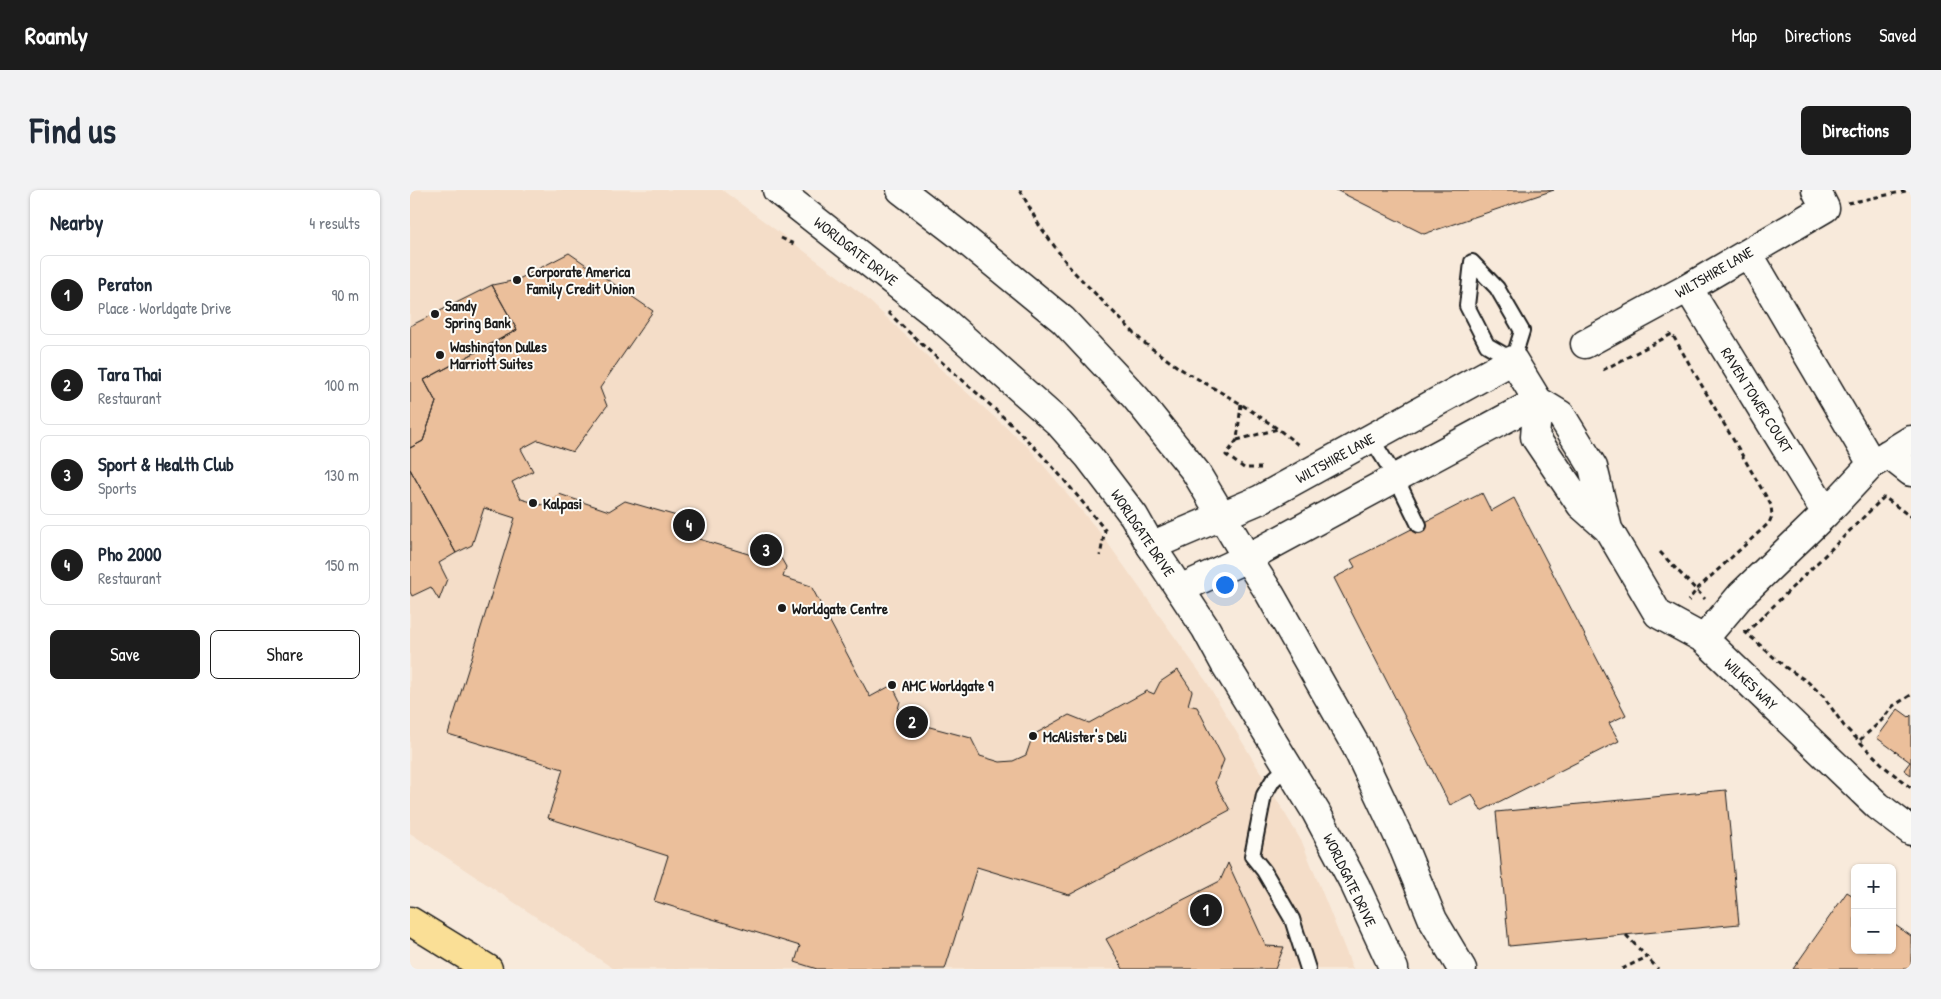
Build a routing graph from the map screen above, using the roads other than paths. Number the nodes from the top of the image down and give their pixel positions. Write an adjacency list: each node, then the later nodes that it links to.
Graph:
1 (778, 190): 17 (street, WORLDGATE DRIVE)
2 (901, 190): 15 (street)
3 (1816, 190): 4 (street, WILTSHIRE LANE)
4 (1748, 253): 5 (street, WILTSHIRE LANE); 11 (street)
5 (1688, 288): 6 (street, WILTSHIRE LANE); 14 (street, RAVEN TOWER COURT)
6 (1585, 344)
7 (1514, 360): 7 (lane); 8 (street, WILKES WAY); 9 (street, WILTSHIRE LANE)
8 (1538, 401): 13 (street); 20 (street, WILKES WAY)
9 (1371, 438): 13 (lane); 15 (street, WILTSHIRE LANE)
10 (1911, 440): 11 (street)
11 (1880, 459): 12 (street); 14 (street)
12 (1911, 472)
13 (1396, 478): 16 (lane); 18 (street)
14 (1826, 512): 20 (street)
15 (1221, 516): 17 (street, WILTSHIRE LANE); 18 (street)
16 (1419, 525)
17 (1151, 546): 19 (street, WORLDGATE DRIVE)
18 (1247, 558): 19 (street); 27 (street)
19 (1180, 589): 21 (street, WORLDGATE DRIVE)
20 (1704, 639): 22 (street, WILKES WAY)
21 (1288, 766): 25 (lane); 26 (street, WORLDGATE DRIVE)
22 (1911, 831)
23 (410, 921): 24 (highway)
24 (488, 969)
25 (1308, 969)
26 (1394, 969)
27 (1462, 969)

